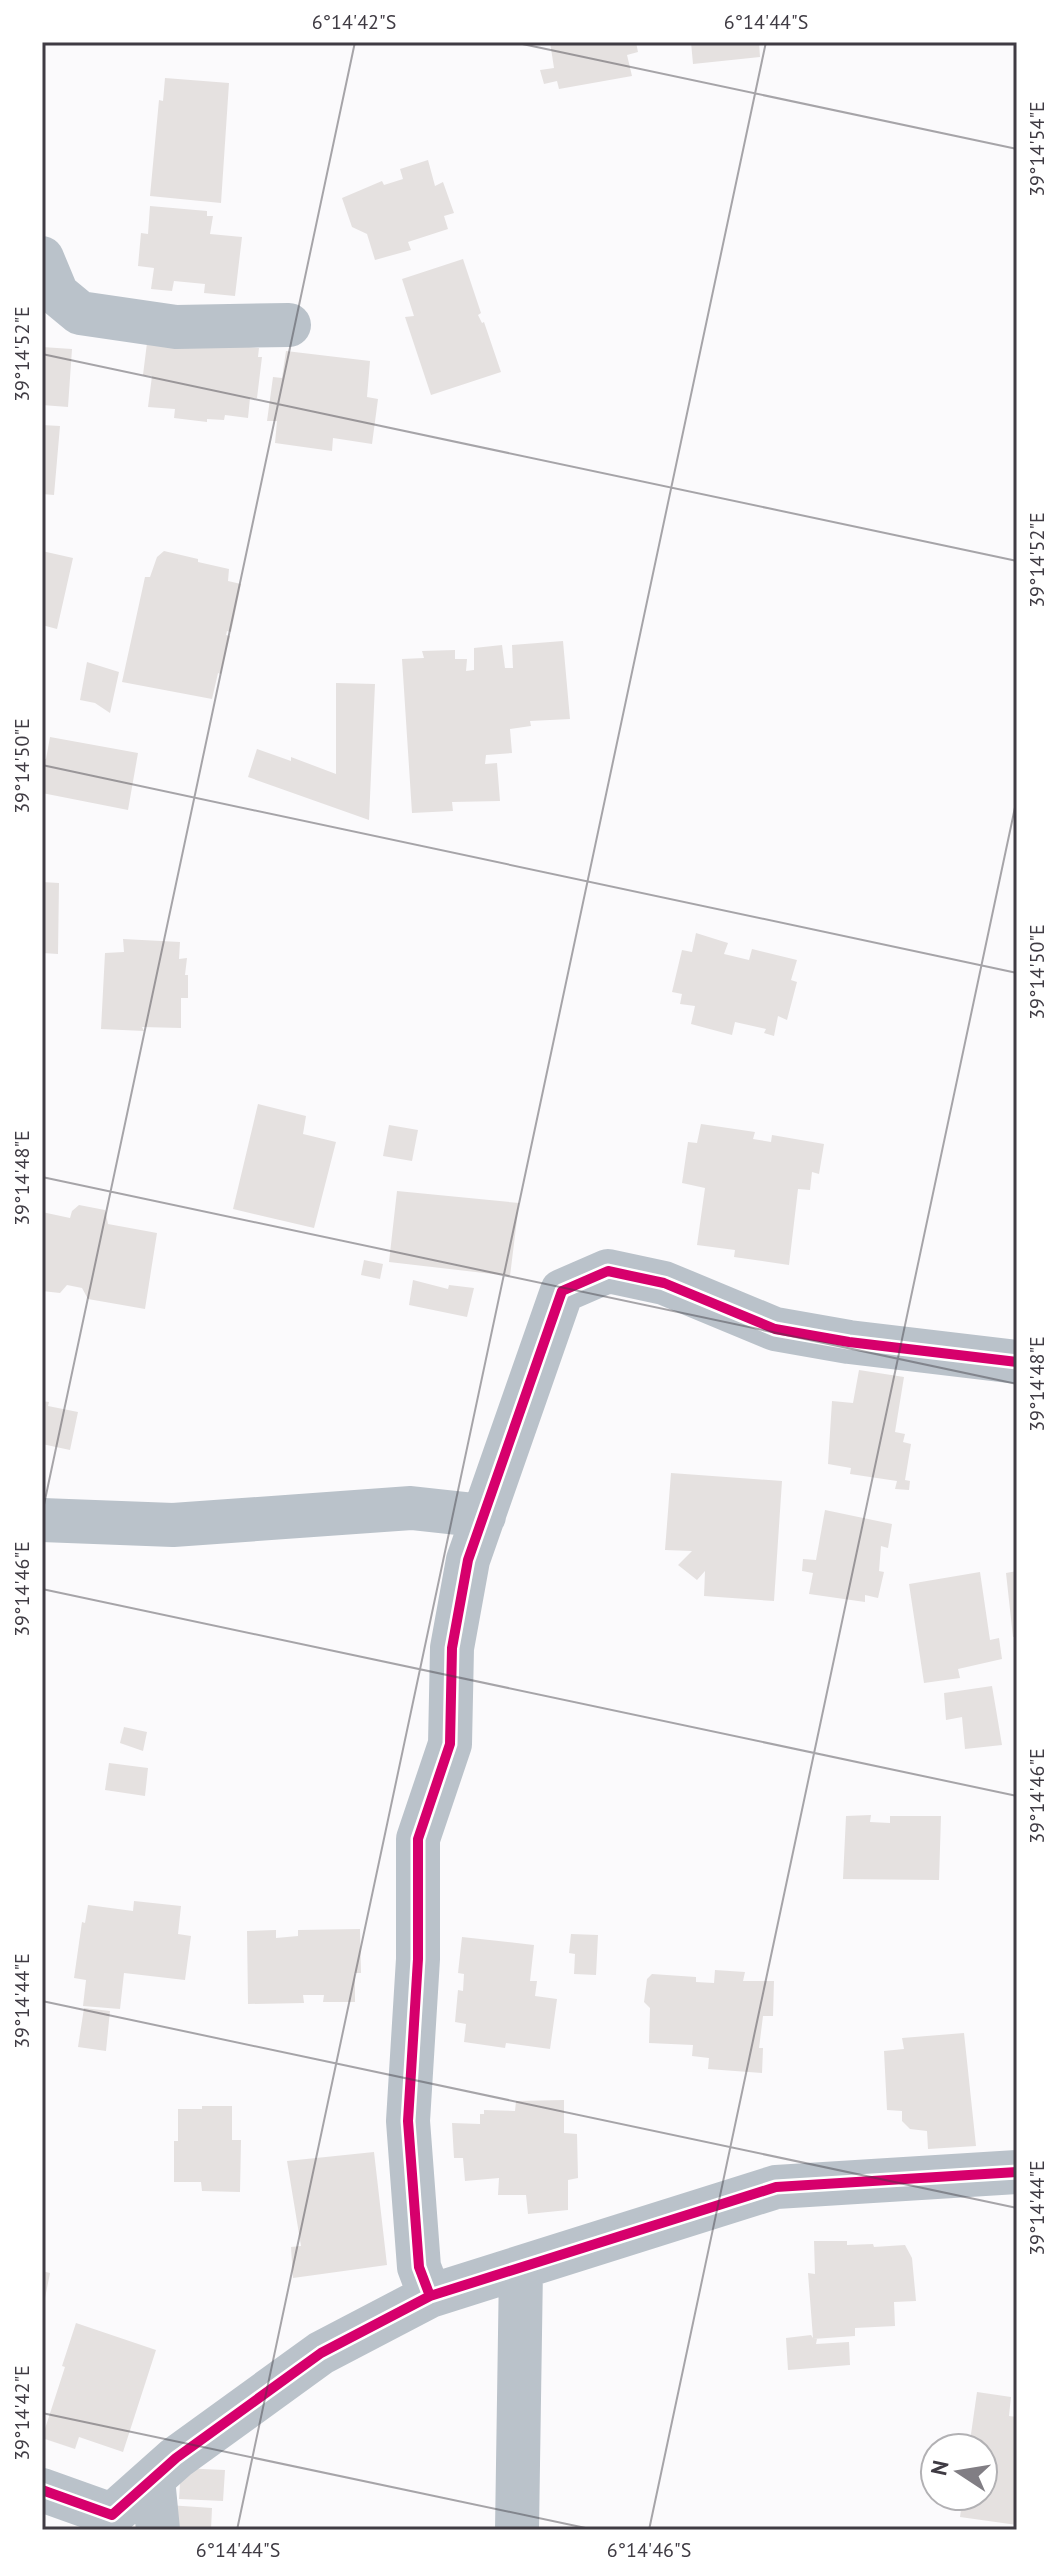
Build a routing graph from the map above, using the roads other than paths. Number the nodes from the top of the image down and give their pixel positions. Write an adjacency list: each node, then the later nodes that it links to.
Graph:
1 (42, 258): 2 (street)
2 (289, 325)
3 (1017, 1362): 4 (street)
4 (484, 1516): 5 (street); 8 (street)
5 (42, 1520)
6 (1017, 2172): 7 (street)
7 (521, 2268): 8 (street); 12 (street)
8 (430, 2296): 9 (street)
9 (153, 2479): 10 (street); 11 (street)
10 (42, 2490)
11 (158, 2530)
12 (517, 2530)

